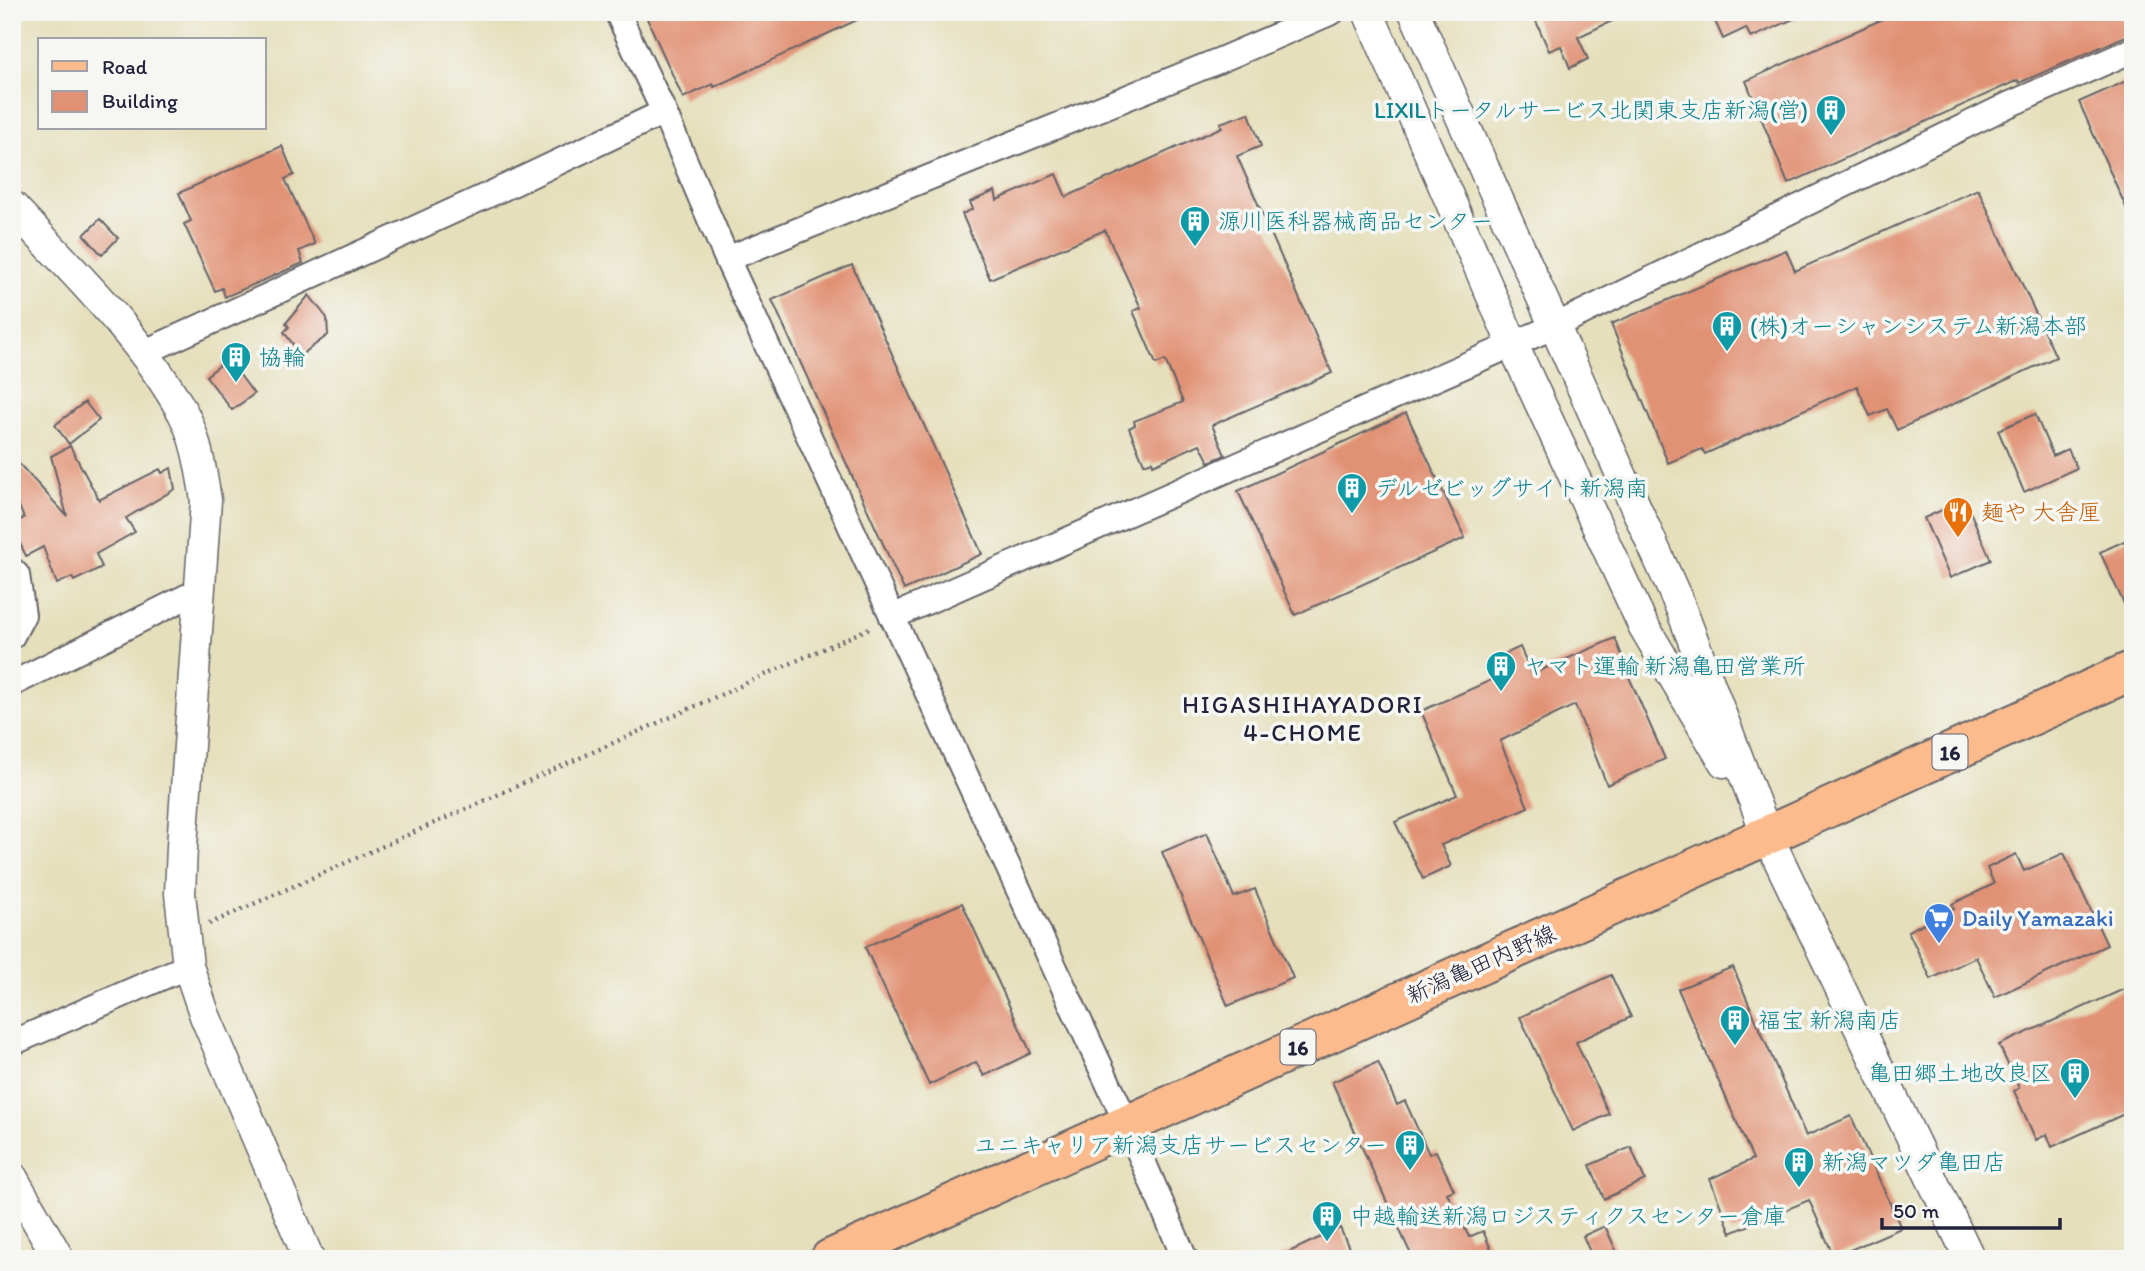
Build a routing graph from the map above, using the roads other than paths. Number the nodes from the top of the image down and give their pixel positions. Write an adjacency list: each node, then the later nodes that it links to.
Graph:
1 (617, 12): 6 (street)
2 (1332, 12): 8 (street)
3 (1368, 12): 10 (street)
4 (1414, 12): 9 (street)
5 (2133, 50): 9 (street)
6 (664, 112): 8 (street); 11 (street)
7 (12, 206): 11 (street)
8 (727, 259): 14 (street)
9 (1555, 327): 10 (street); 18 (street)
10 (1513, 345): 14 (street); 18 (street)
11 (143, 353): 13 (street)
12 (12, 570): 15 (street)
13 (200, 590): 17 (street); 19 (street)
14 (892, 617): 21 (street)
15 (12, 636)
16 (2133, 670): 18 (main road, 新潟亀田内野線 / 16)
17 (12, 684)
18 (1767, 835): 21 (main road, 新潟亀田内野線 / 16); 27 (street)
19 (188, 966): 20 (street); 24 (street)
20 (12, 1043)
21 (1127, 1124): 25 (main road, 新潟亀田内野線 / 16); 26 (street)
22 (12, 1177): 23 (street)
23 (59, 1259)
24 (309, 1259)
25 (830, 1259)
26 (1185, 1259)
27 (1970, 1259)

